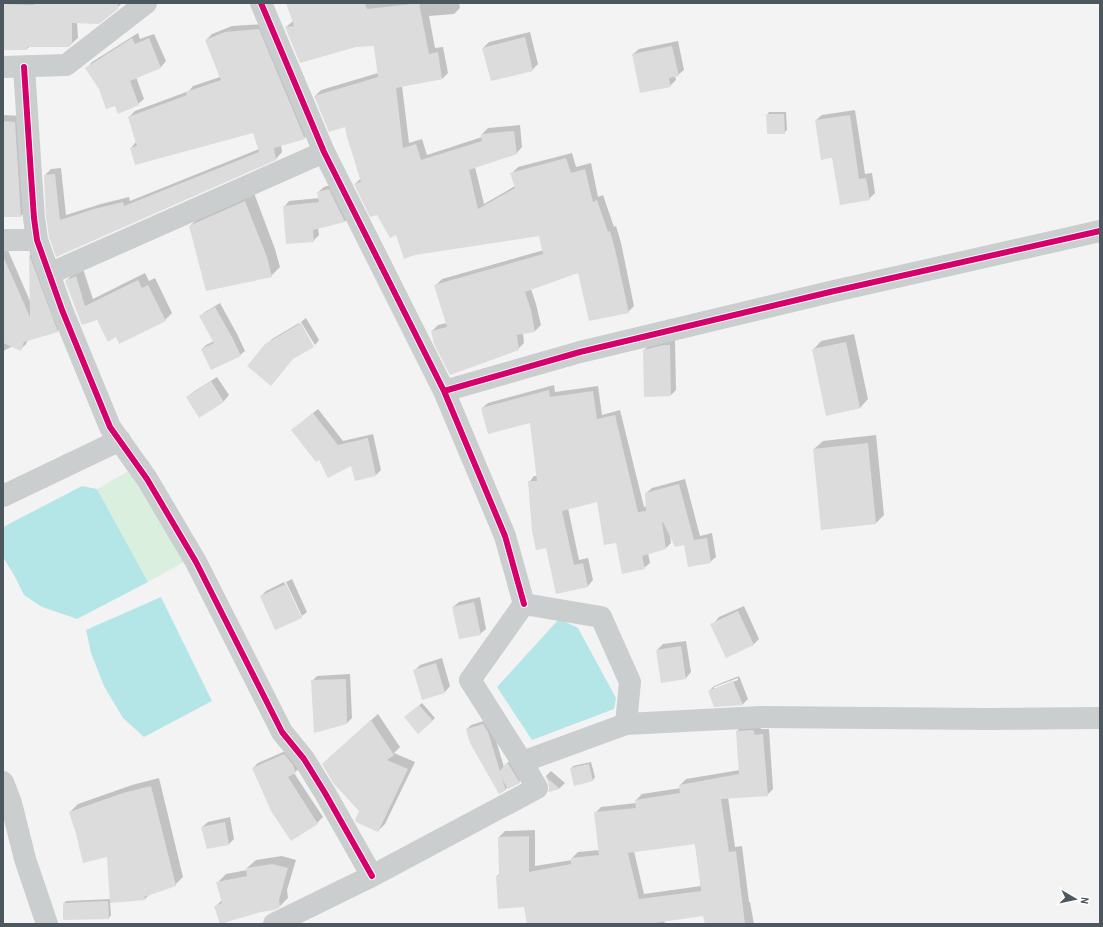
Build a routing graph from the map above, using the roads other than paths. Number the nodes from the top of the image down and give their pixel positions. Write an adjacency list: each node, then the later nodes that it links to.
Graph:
1 (146, 3): 3 (street)
2 (261, 3): 4 (street)
3 (14, 67): 7 (street)
4 (324, 152): 8 (street); 9 (street)
5 (1100, 231): 9 (street)
6 (3, 240): 7 (street)
7 (37, 240): 8 (street)
8 (49, 274): 10 (street)
9 (444, 391): 12 (street)
10 (120, 440): 11 (street); 17 (street)
11 (3, 496)
12 (524, 604): 14 (street); 15 (street)
13 (1100, 718): 14 (street)
14 (626, 724): 15 (street)
15 (522, 762): 17 (street)
16 (3, 782): 18 (street)
17 (372, 876): 19 (street)
18 (47, 924)
19 (274, 924)

